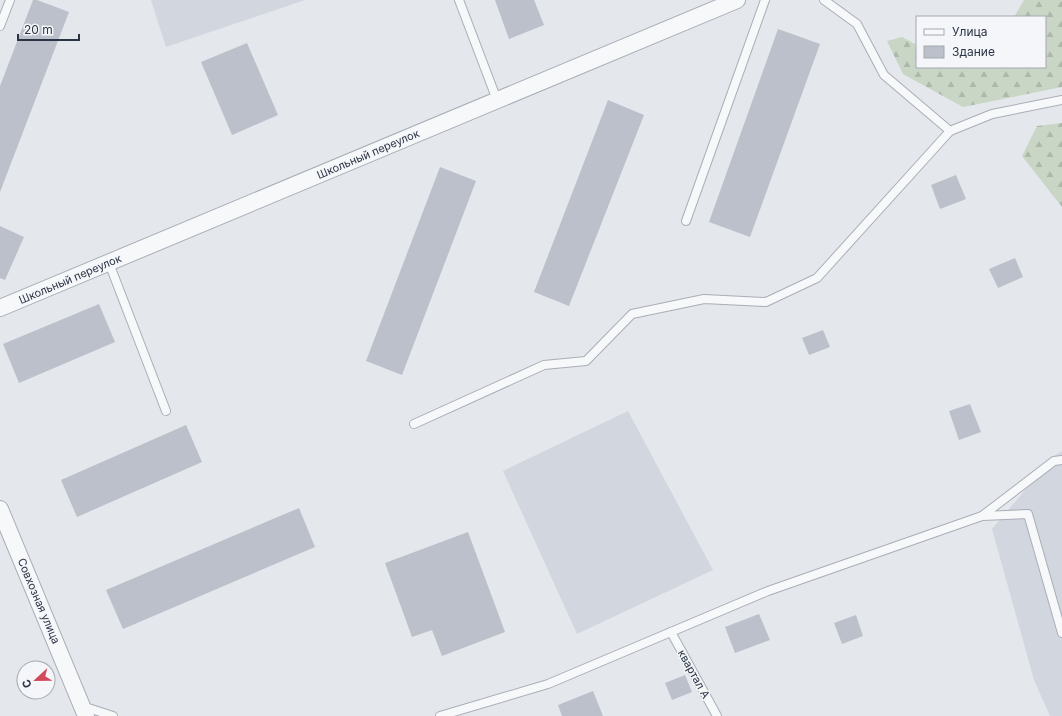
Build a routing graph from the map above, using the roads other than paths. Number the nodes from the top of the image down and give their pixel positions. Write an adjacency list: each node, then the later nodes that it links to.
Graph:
1 (10, 0): 6 (lane)
2 (459, 0): 7 (lane)
3 (737, 0): 7 (street, Школьный переулок)
4 (765, 0): 10 (lane)
5 (824, 0): 9 (lane)
6 (0, 26)
7 (497, 100): 11 (street, Школьный переулок)
8 (1062, 100): 9 (lane)
9 (950, 131): 14 (lane)
10 (686, 221)
11 (109, 263): 12 (street, Школьный переулок); 13 (lane)
12 (0, 308)
13 (166, 411)
14 (414, 424)
15 (1062, 460): 17 (lane)
16 (0, 509): 20 (street, Совхозная улица)
17 (982, 516): 18 (lane); 19 (lane)
18 (671, 632): 22 (lane); 23 (lane, квартал А)
19 (1062, 634)
20 (84, 711): 21 (lane)
21 (113, 716)
22 (440, 716)
23 (717, 716)

